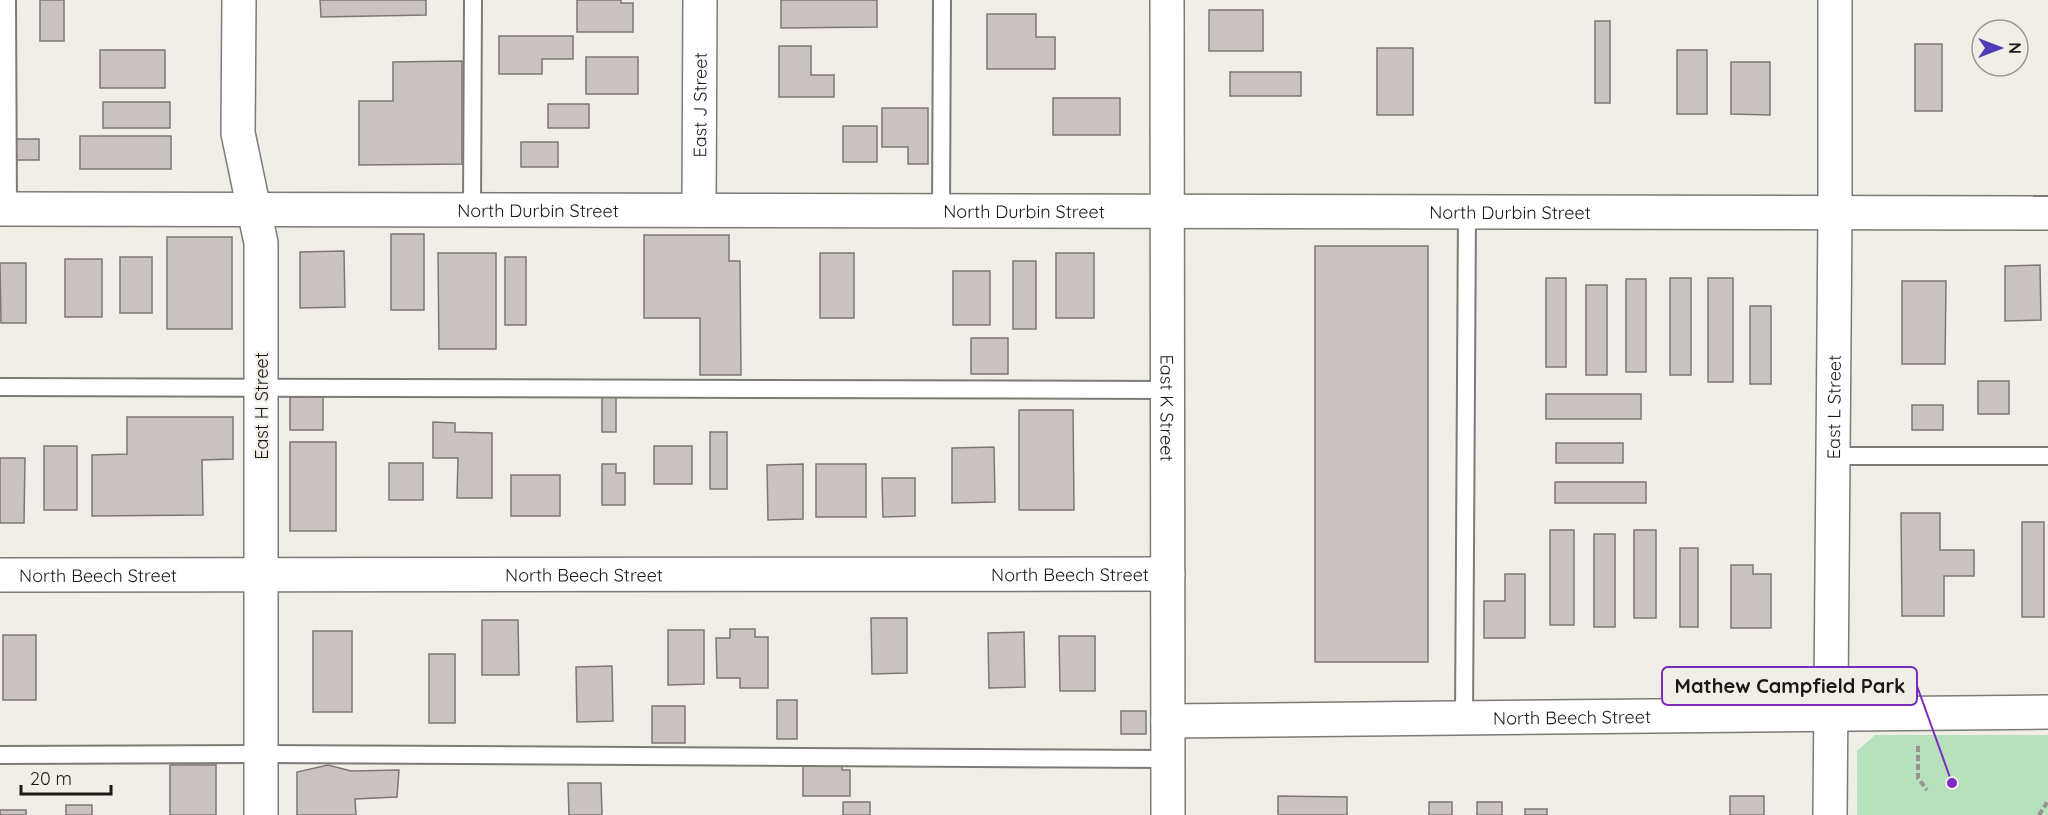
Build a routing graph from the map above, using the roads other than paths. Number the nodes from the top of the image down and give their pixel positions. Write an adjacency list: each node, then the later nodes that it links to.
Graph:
1 (8, 0): 9 (lane)
2 (239, 0): 8 (street, East H Street)
3 (473, 0): 10 (lane)
4 (700, 0): 11 (street, East J Street)
5 (942, 0): 12 (lane)
6 (1167, 0): 13 (street, East K Street)
7 (1835, 0): 15 (street, East L Street)
8 (253, 208): 9 (street, North Durbin Street); 10 (street, North Durbin Street); 18 (street, East H Street)
9 (4, 209)
10 (472, 209): 11 (street, North Durbin Street)
11 (699, 210): 12 (street, North Durbin Street)
12 (941, 210): 13 (street, North Durbin Street)
13 (1168, 211): 14 (street, North Durbin Street); 19 (street, East K Street)
14 (1467, 212): 15 (street, North Durbin Street); 27 (lane)
15 (1835, 212): 16 (street, North Durbin Street); 20 (street, East L Street)
16 (2048, 213)
17 (0, 387): 18 (lane)
18 (261, 388): 19 (lane); 22 (street, East H Street)
19 (1168, 390): 23 (street, East K Street)
20 (1833, 456): 21 (lane); 26 (street, East L Street)
21 (2048, 456)
22 (261, 574): 23 (street, North Beech Street); 24 (street, North Beech Street); 29 (street, East H Street)
23 (1168, 574): 28 (street, East K Street)
24 (0, 575)
25 (2048, 712): 26 (street, North Beech Street)
26 (1830, 714): 27 (street, North Beech Street); 34 (street, East L Street)
27 (1464, 718): 28 (street, North Beech Street)
28 (1168, 721): 31 (street, East K Street)
29 (261, 754): 30 (lane); 31 (lane); 32 (street, East H Street)
30 (0, 755)
31 (1168, 759): 33 (street, East K Street)
32 (261, 815)
33 (1168, 815)
34 (1830, 815)

